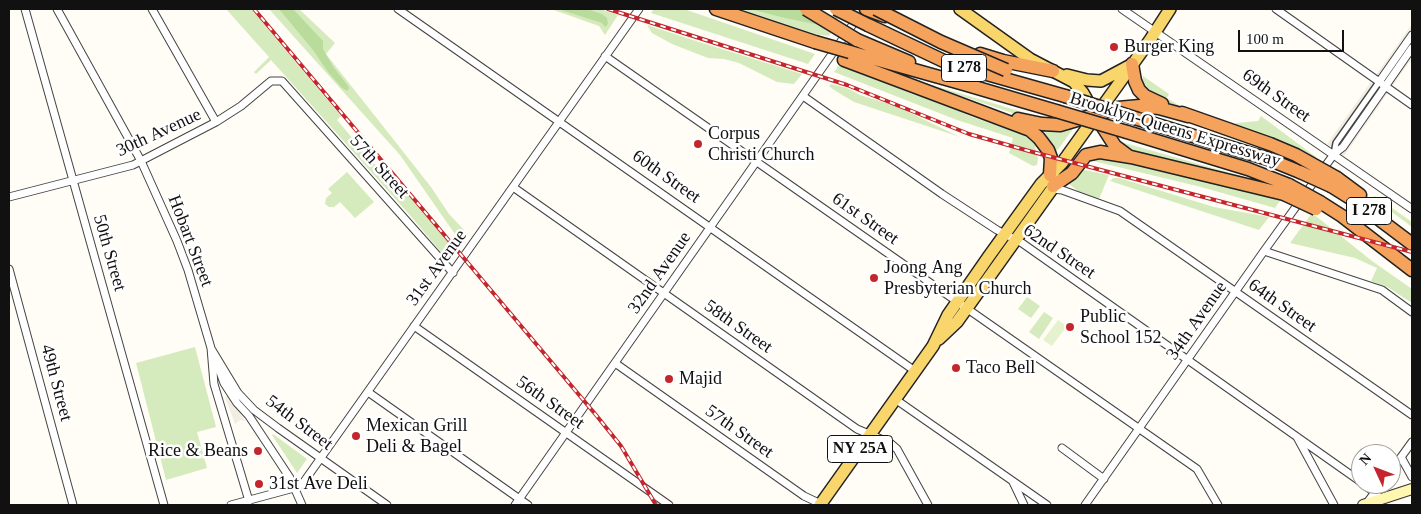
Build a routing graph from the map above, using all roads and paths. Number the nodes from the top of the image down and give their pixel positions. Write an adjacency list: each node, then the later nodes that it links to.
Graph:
1 (25, 9): 38 (street, 50th Street)
2 (57, 9): 36 (street, Hobart Street)
3 (152, 9): 33 (street)
4 (398, 9): 32 (street, 60th Street)
5 (639, 9): 18 (street, 31st Avenue)
6 (716, 9): 19 (highway, I 278, bridge)
7 (806, 9): 24 (highway, bridge)
8 (836, 9): 27 (highway, I 278, bridge)
9 (960, 9): 21 (main road)
10 (1122, 9): 15 (street, 69th Street)
11 (1170, 9): 15 (main road)
12 (1276, 9): 23 (street)
13 (871, 10): 14 (highway, bridge); 26 (street, 32nd Avenue)
14 (906, 25): 21 (highway); 27 (highway, bridge)
15 (1155, 31): 20 (main road); 34 (street, 69th Street)
16 (1412, 35): 23 (street, 34th Avenue)
17 (1412, 48): 25 (street, 34th Avenue)
18 (606, 56): 32 (street, 31st Avenue); 37 (street, 61st Street)
19 (847, 56): 24 (highway, I 278); 29 (highway)
20 (1132, 64): 21 (main road); 30 (main road); 31 (highway)
21 (1053, 72): 30 (main road)
22 (282, 81): 33 (street, 30th Avenue); 51 (street, 57th Street)
23 (1379, 82): 25 (street); 34 (street, 34th Avenue)
24 (964, 84): 42 (highway, Brooklyn-Queens Expressway / I 278, bridge)
25 (1386, 86): 28 (street); 34 (street, 34th Avenue)
26 (802, 96): 37 (street, 32nd Avenue); 46 (street, 62nd Street)
27 (1065, 96): 39 (highway, Brooklyn-Queens Expressway / I 278, bridge)
28 (1412, 105)
29 (976, 109): 30 (highway); 40 (highway)
30 (1095, 116): 31 (highway); 35 (highway); 40 (main road, NY 25A)
31 (1188, 116): 39 (highway, bridge)
32 (560, 121): 41 (street, 31st Avenue); 45 (street, 60th Street)
33 (216, 122): 36 (street, 30th Avenue)
34 (1334, 154): 44 (street, 69th Street); 48 (street, 34th Avenue)
35 (1131, 158): 40 (highway); 42 (highway)
36 (141, 161): 38 (street, 30th Avenue); 57 (street, Hobart Street)
37 (756, 162): 45 (street, 32nd Avenue); 54 (street, 61st Street)
38 (73, 180): 43 (street, 30th Avenue); 83 (street, 50th Street)
39 (1334, 182): 47 (highway)
40 (1051, 183): 46 (main road, NY 25A); 52 (street, 64th Street)
41 (513, 187): 51 (street, 31st Avenue); 53 (street, 58th Street)
42 (1287, 189): 50 (highway, I 278, bridge)
43 (9, 197)
44 (1412, 209)
45 (710, 227): 53 (street, 32nd Avenue); 60 (street, 60th Street)
46 (1009, 237): 54 (main road, NY 25A); 58 (street, 62nd Street)
47 (1409, 241)
48 (1264, 251): 52 (street, 34th Avenue); 55 (street)
49 (9, 269): 82 (street, 49th Street)
50 (1411, 269)
51 (453, 273): 56 (street, 31st Avenue)
52 (1236, 291): 58 (street, 34th Avenue); 63 (street, 64th Street)
53 (664, 293): 59 (street, 32nd Avenue); 66 (street, 58th Street)
54 (962, 305): 60 (main road, NY 25A); 64 (street, 61st Street)
55 (1412, 312)
56 (414, 326): 61 (street, 31st Avenue); 65 (street, 56th Street)
57 (211, 348): 71 (street, 54th Street); 76 (street); 80 (street, Hobart Street)
58 (1188, 360): 64 (street, 34th Avenue); 67 (street, 62nd Street)
59 (615, 363): 65 (street, 32nd Avenue); 89 (street, 57th Street)
60 (915, 371): 62 (main road, NY 25A)
61 (368, 392): 71 (street, 31st Avenue); 81 (street)
62 (896, 399): 66 (main road, NY 25A); 75 (street)
63 (1412, 415)
64 (1140, 428): 74 (street, 34th Avenue); 94 (street, 61st Street)
65 (566, 433): 81 (street, 32nd Avenue); 88 (street, 56th Street)
66 (871, 434): 89 (main road, NY 25A); 90 (street, 58th Street)
67 (1296, 436): 72 (street, 62nd Street); 95 (street, 62nd Street)
68 (1412, 442): 70 (street)
69 (1062, 448): 74 (street)
70 (1401, 457): 73 (street)
71 (321, 459): 76 (street, 31st Avenue); 86 (street, 54th Street)
72 (1351, 475)
73 (1412, 477)
74 (1104, 479): 93 (street, 34th Avenue)
75 (1011, 480): 91 (street); 92 (street)
76 (294, 488): 80 (street, 31st Avenue); 85 (street)
77 (1412, 489): 79 (main road)
78 (1376, 494): 79 (street, 62nd Street)
79 (1379, 496): 96 (main road)
80 (248, 500): 84 (street, 31st Avenue)
81 (517, 502): 87 (street)
82 (73, 505)
83 (164, 505)
84 (231, 505)
85 (302, 505)
86 (387, 505)
87 (528, 505)
88 (669, 505)
89 (822, 505)
90 (928, 505)
91 (1024, 505)
92 (1047, 505)
93 (1085, 505)
94 (1218, 505)
95 (1334, 505)
96 (1364, 505)

